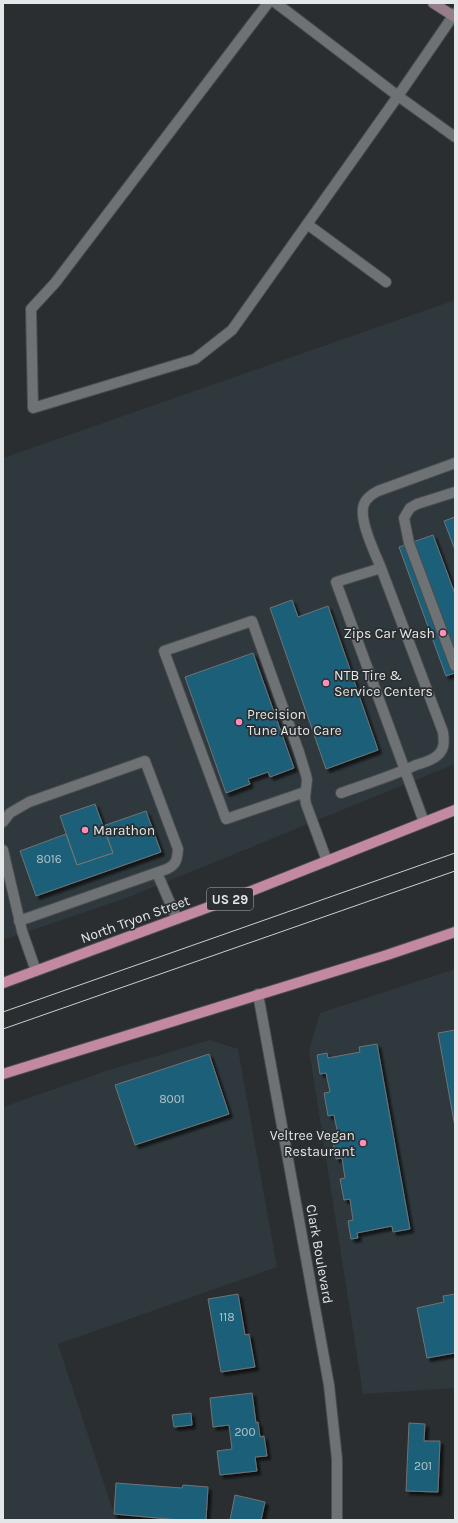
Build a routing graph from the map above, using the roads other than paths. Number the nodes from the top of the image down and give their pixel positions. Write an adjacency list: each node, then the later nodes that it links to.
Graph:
1 (268, 3): 7 (street)
2 (276, 3): 5 (street)
3 (432, 3): 4 (street)
4 (454, 15): 5 (street)
5 (398, 96): 6 (street); 7 (street)
6 (455, 137)
7 (308, 224): 8 (street)
8 (386, 282)
9 (455, 463): 11 (street)
10 (455, 492): 12 (street)
11 (381, 568): 13 (street); 13 (street)
12 (455, 666)
13 (404, 770): 15 (street); 18 (street)
14 (305, 792): 14 (street); 20 (street)
15 (341, 793)
16 (455, 810): 18 (main road, North Tryon Street / US 29)
17 (3, 822): 21 (street)
18 (424, 822): 20 (main road, North Tryon Street / US 29)
19 (3, 850): 23 (street)
20 (328, 861): 22 (main road, North Tryon Street / US 29)
21 (157, 873): 22 (street); 23 (street)
22 (177, 919): 25 (main road, North Tryon Street / US 29)
23 (19, 921): 25 (street)
24 (455, 932): 27 (main road)
25 (36, 971): 26 (main road, North Tryon Street / US 29)
26 (3, 983)
27 (258, 994): 28 (main road); 29 (street, Clark Boulevard)
28 (3, 1074)
29 (337, 1520)

